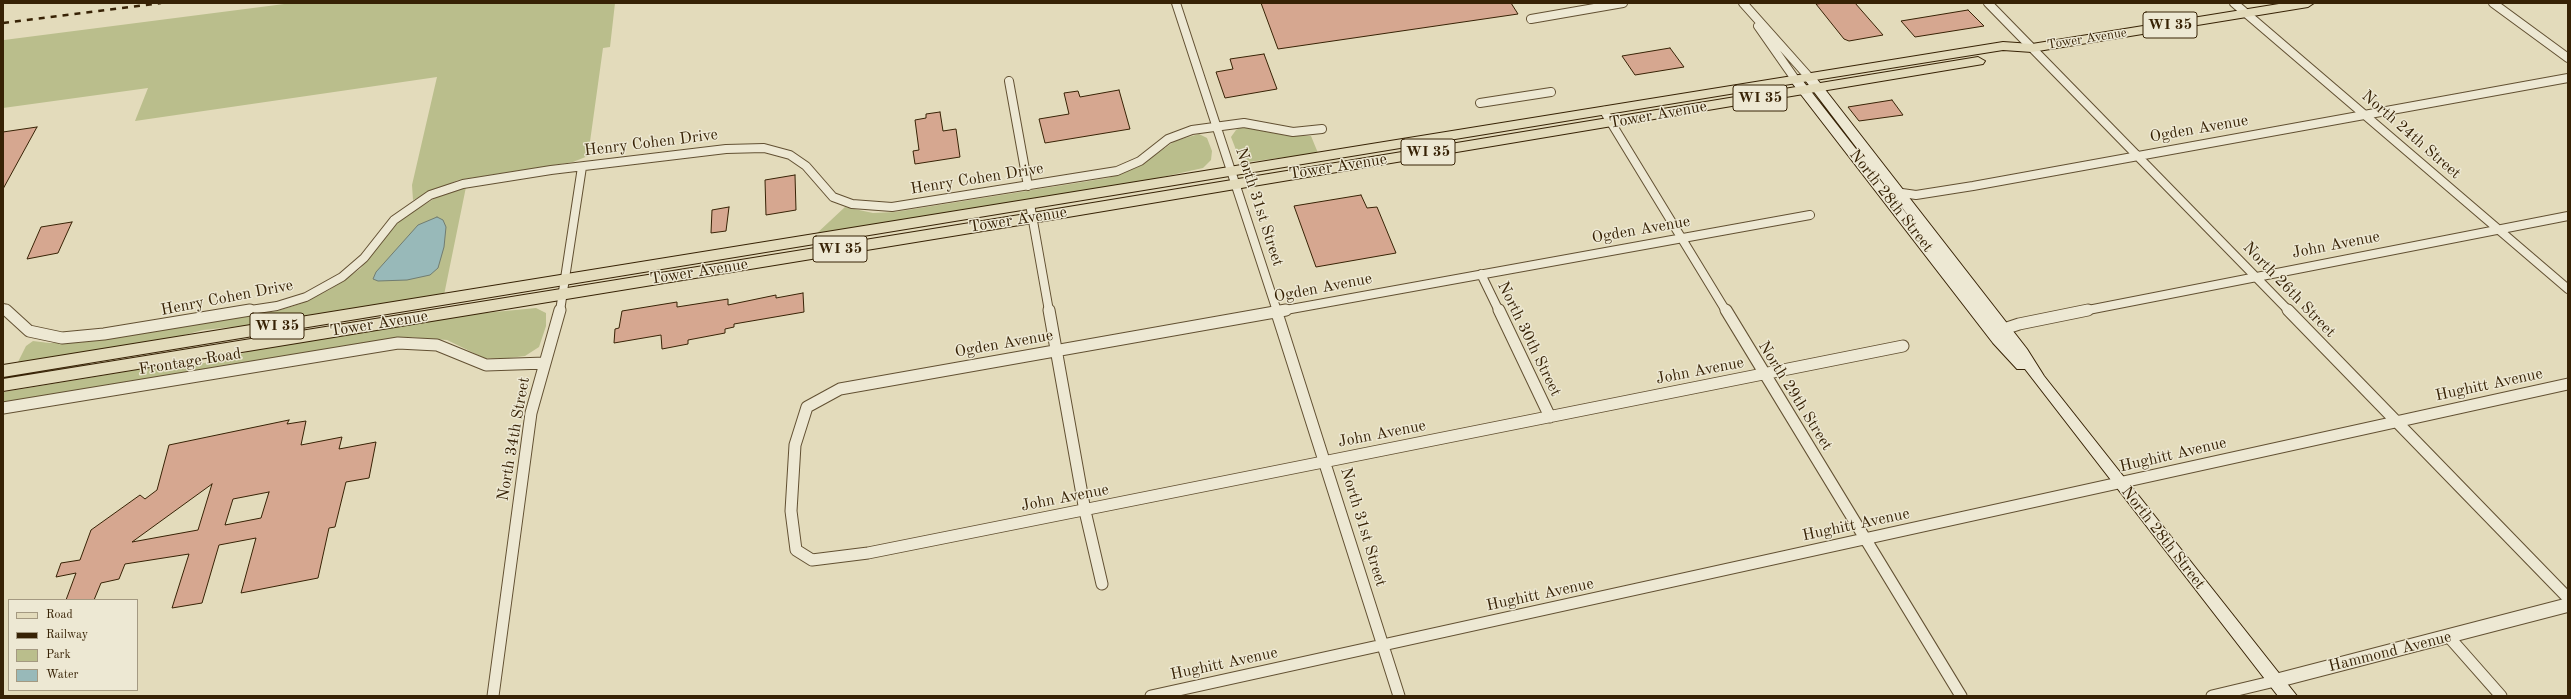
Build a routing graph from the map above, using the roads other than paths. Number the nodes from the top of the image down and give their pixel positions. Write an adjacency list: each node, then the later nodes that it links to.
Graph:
1 (1176, 3): 23 (street, North 31st Street)
2 (1623, 3): 10 (street)
3 (1743, 3): 9 (street, North 28th Street)
4 (1988, 3): 11 (street, North 26th Street)
5 (2234, 3): 8 (street, North 24th Street)
6 (2308, 3): 8 (main road, Tower Avenue / WI 35)
7 (2493, 3): 12 (street)
8 (2246, 13): 11 (main road, Tower Avenue / WI 35); 21 (street, North 24th Street)
9 (1753, 15): 13 (street, North 28th Street); 15 (street, North 28th Street)
10 (1531, 19)
11 (2032, 48): 13 (main road, Tower Avenue / WI 35); 17 (main road, Tower Avenue / WI 35); 26 (street, North 26th Street)
12 (2568, 58)
13 (1809, 77): 15 (main road, Tower Avenue / WI 35); 17 (main road, North 28th Street)
14 (2568, 78): 21 (street, Ogden Avenue)
15 (1795, 79): 18 (main road, North 28th Street); 22 (main road, Tower Avenue / WI 35)
16 (1009, 81): 29 (street)
17 (1818, 88): 18 (main road, Tower Avenue / WI 35); 30 (main road, North 28th Street)
18 (1804, 90): 22 (main road, Tower Avenue / WI 35); 25 (main road, North 28th Street)
19 (1551, 92): 20 (street)
20 (1480, 103)
21 (2365, 115): 26 (street, Ogden Avenue); 34 (street, North 24th Street)
22 (1608, 117): 28 (main road, Tower Avenue / WI 35); 35 (street, North 29th Street)
23 (1216, 126): 24 (street, Henry Cohen Drive); 28 (street, North 31st Street); 29 (street, Henry Cohen Drive)
24 (1322, 129)
25 (1852, 151): 30 (street); 42 (main road, North 28th Street)
26 (2137, 156): 30 (street, Ogden Avenue); 37 (street, North 26th Street)
27 (582, 167): 29 (street, Henry Cohen Drive); 38 (street, North 34th Street); 40 (street, Henry Cohen Drive)
28 (1232, 178): 31 (main road, Tower Avenue / WI 35); 41 (street, North 31st Street)
29 (1028, 186)
30 (1901, 194): 42 (main road, North 28th Street)
31 (1031, 211): 38 (main road, Tower Avenue / WI 35); 44 (street)
32 (1810, 215): 35 (street, Ogden Avenue)
33 (2568, 216): 34 (street, John Avenue)
34 (2498, 230): 37 (street, John Avenue); 39 (street, North 24th Street)
35 (1680, 238): 36 (street, Ogden Avenue); 47 (street, North 29th Street)
36 (1481, 274): 41 (street, Ogden Avenue); 51 (street, North 30th Street)
37 (2255, 277): 42 (street, John Avenue); 52 (street, North 26th Street)
38 (564, 286): 45 (street, North 34th Street); 46 (main road, Tower Avenue / WI 35); 49 (main road, Tower Avenue / WI 35)
39 (2568, 289)
40 (3, 308)
41 (1278, 312): 44 (street, Ogden Avenue); 53 (street, North 31st Street)
42 (2001, 334): 54 (main road, North 28th Street)
43 (1902, 346): 47 (street, John Avenue)
44 (1056, 350): 55 (street); 57 (street, Ogden Avenue)
45 (545, 362): 50 (street, Frontage Road); 64 (street, North 34th Street)
46 (3, 371)
47 (1763, 375): 51 (street, John Avenue); 56 (street, North 29th Street)
48 (2568, 384): 52 (street, Hughitt Avenue)
49 (3, 385)
50 (3, 408)
51 (1550, 417): 53 (street, John Avenue)
52 (2396, 421): 54 (street, Hughitt Avenue); 59 (street, North 26th Street)
53 (1326, 462): 55 (street, John Avenue); 62 (street, North 31st Street)
54 (2120, 484): 56 (street, Hughitt Avenue); 63 (main road, North 28th Street)
55 (1085, 510): 57 (street, John Avenue); 58 (street)
56 (1865, 540): 62 (street, Hughitt Avenue); 67 (street, North 29th Street)
57 (868, 553)
58 (1102, 584)
59 (2568, 598)
60 (2568, 605): 61 (street, Hammond Avenue)
61 (2449, 637): 63 (street, Hammond Avenue); 70 (street)
62 (1384, 646): 65 (street, Hughitt Avenue); 66 (street, North 31st Street)
63 (2275, 680): 68 (street, Hammond Avenue); 69 (main road, North 28th Street)
64 (493, 696)
65 (1151, 696)
66 (1399, 696)
67 (1961, 696)
68 (2212, 696)
69 (2288, 696)
70 (2501, 696)

